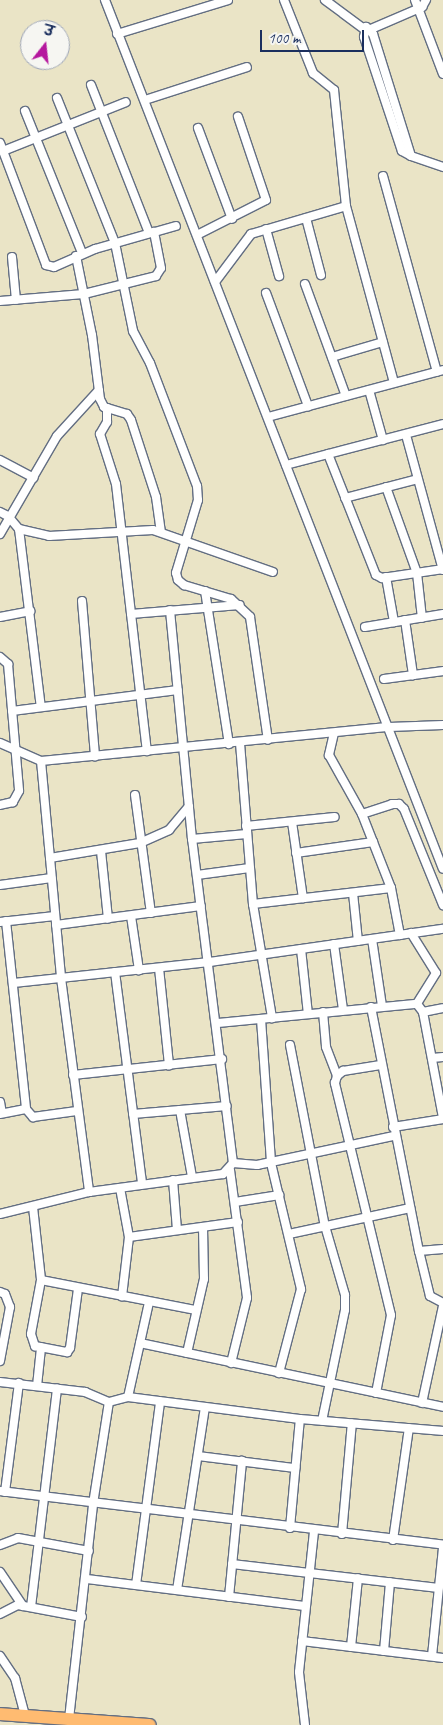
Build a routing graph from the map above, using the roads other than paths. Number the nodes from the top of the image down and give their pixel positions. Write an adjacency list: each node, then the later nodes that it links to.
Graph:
1 (105, 0): 9 (street)
2 (228, 0): 9 (street)
3 (284, 0): 25 (street)
4 (325, 0): 8 (street)
5 (416, 0): 7 (street)
6 (426, 0): 7 (street)
7 (418, 9): 8 (street); 11 (street)
8 (367, 29): 23 (street)
9 (117, 34): 14 (street)
10 (247, 67): 14 (street)
11 (443, 74)
12 (91, 85): 17 (street)
13 (57, 98): 19 (street)
14 (145, 100): 31 (street)
15 (126, 102): 17 (street)
16 (25, 111): 21 (street)
17 (102, 112): 19 (street); 30 (street)
18 (238, 117): 27 (street)
19 (68, 125): 21 (street); 32 (street)
20 (198, 128): 27 (street)
21 (35, 138): 22 (street); 33 (street)
22 (2, 147): 33 (street)
23 (443, 167)
24 (383, 176): 46 (street)
25 (346, 206): 26 (street); 44 (street)
26 (306, 218): 29 (street); 35 (street)
27 (232, 219): 31 (street)
28 (176, 226): 30 (street)
29 (266, 229): 36 (street); 37 (street)
30 (152, 232): 32 (street); 38 (street)
31 (196, 235): 37 (street)
32 (115, 243): 33 (street); 38 (street)
33 (79, 255): 41 (street)
34 (12, 257): 42 (street)
35 (321, 275)
36 (280, 276)
37 (214, 282): 53 (street)
38 (124, 284): 41 (street); 70 (street)
39 (304, 284): 45 (street)
40 (266, 293): 51 (street)
41 (84, 294): 42 (street); 48 (street)
42 (16, 300): 43 (street)
43 (0, 301)
44 (383, 342): 45 (street); 47 (street)
45 (332, 357): 50 (street)
46 (440, 371): 47 (street)
47 (394, 383): 49 (street)
48 (99, 390): 52 (street); 60 (street)
49 (369, 390): 50 (street); 56 (street)
50 (346, 396): 51 (street)
51 (308, 406): 53 (street)
52 (107, 408): 67 (street); 68 (street)
53 (268, 417): 59 (street)
54 (443, 424): 55 (street)
55 (406, 435): 56 (street); 61 (street)
56 (382, 440): 57 (street)
57 (328, 454): 59 (street); 63 (street)
58 (0, 460): 60 (street)
59 (286, 465): 98 (street)
60 (34, 478): 65 (street)
61 (418, 479): 62 (street); 71 (street)
62 (386, 487): 63 (street); 73 (street)
63 (345, 498): 74 (street)
64 (0, 512): 65 (street)
65 (8, 516): 66 (street); 69 (street)
66 (19, 529): 68 (street); 80 (street)
67 (161, 532): 68 (street); 70 (street)
68 (121, 533): 81 (street)
69 (0, 534)
70 (185, 540): 72 (street); 75 (street)
71 (443, 570): 73 (street)
72 (273, 572)
73 (417, 573): 74 (street); 84 (street)
74 (386, 577): 86 (street)
75 (205, 591): 77 (street); 78 (street)
76 (82, 601): 94 (street)
77 (240, 605): 78 (street); 100 (street)
78 (208, 608): 79 (street); 103 (street)
79 (170, 610): 81 (street); 92 (street)
80 (30, 611): 83 (street); 95 (street)
81 (132, 614): 93 (street)
82 (443, 614): 84 (street)
83 (0, 617)
84 (422, 618): 85 (street)
85 (404, 620): 86 (street); 90 (street)
86 (394, 622): 87 (street)
87 (365, 627)
88 (0, 658): 96 (street)
89 (443, 671): 90 (street)
90 (412, 675): 91 (street)
91 (384, 679)
92 (178, 690): 93 (street); 104 (street)
93 (141, 695): 94 (street); 106 (street)
94 (90, 701): 95 (street); 107 (street)
95 (41, 707): 96 (street)
96 (12, 711): 105 (street)
97 (443, 726): 98 (street)
98 (389, 727): 99 (street); 123 (street)
99 (334, 733): 100 (street); 112 (street)
100 (268, 740): 102 (street)
101 (0, 743): 105 (street)
102 (240, 743): 103 (street); 115 (street)
103 (229, 744): 104 (street)
104 (184, 748): 106 (street); 111 (street)
105 (15, 749): 108 (street); 110 (street)
106 (147, 751): 107 (street)
107 (95, 756): 108 (street)
108 (41, 761): 121 (street)
109 (135, 795): 118 (street)
110 (0, 805)
111 (189, 806): 116 (street); 118 (street)
112 (362, 814): 117 (street); 131 (street)
113 (335, 816): 114 (street)
114 (292, 822): 115 (street); 120 (street)
115 (247, 830): 116 (street); 122 (street)
116 (192, 839): 124 (street)
117 (373, 842): 120 (street); 127 (street)
118 (140, 843): 119 (street); 133 (street)
119 (101, 851): 121 (street); 136 (street)
120 (296, 853): 129 (street)
121 (50, 858): 125 (street)
122 (250, 868): 124 (street); 130 (street)
123 (443, 869)
124 (197, 875): 132 (street)
125 (52, 878): 126 (street); 134 (street)
126 (0, 885)
127 (391, 888): 128 (street); 141 (street)
128 (353, 892): 129 (street); 143 (street)
129 (303, 898): 130 (street)
130 (253, 904): 146 (street)
131 (443, 905)
132 (201, 906): 133 (street); 147 (street)
133 (151, 913): 135 (street)
134 (55, 916): 137 (street); 138 (street)
135 (131, 916): 136 (street); 149 (street)
136 (108, 918): 138 (street)
137 (3, 921): 152 (street)
138 (56, 925): 151 (street)
139 (443, 929): 140 (street)
140 (411, 933): 141 (street); 153 (street)
141 (400, 935): 142 (street)
142 (372, 939): 143 (street); 154 (street)
143 (358, 941): 144 (street)
144 (334, 944): 145 (street); 157 (street)
145 (301, 949): 146 (street); 160 (street)
146 (260, 955): 147 (street); 161 (street)
147 (210, 962): 148 (street); 163 (street)
148 (159, 968): 149 (street); 168 (street)
149 (138, 970): 150 (street)
150 (116, 972): 151 (street); 170 (street)
151 (61, 978): 152 (street); 171 (street)
152 (13, 983): 176 (street)
153 (417, 1004): 154 (street); 159 (street)
154 (382, 1006): 155 (street)
155 (371, 1007): 157 (street); 169 (street)
156 (443, 1008): 159 (street)
157 (343, 1010): 158 (street)
158 (323, 1012): 160 (street); 172 (street)
159 (424, 1012): 166 (street)
160 (308, 1014): 161 (street)
161 (272, 1018): 162 (street)
162 (261, 1019): 163 (street); 186 (street)
163 (218, 1024): 167 (street)
164 (290, 1045): 185 (street)
165 (443, 1057): 166 (street)
166 (432, 1058): 173 (street)
167 (222, 1059): 168 (street); 175 (street)
168 (169, 1065): 170 (street)
169 (381, 1065): 172 (street); 182 (street)
170 (128, 1069): 171 (street); 180 (street)
171 (72, 1075): 178 (street)
172 (337, 1076): 184 (street)
173 (440, 1084): 181 (street)
174 (0, 1102): 179 (street)
175 (227, 1106): 177 (street); 187 (street)
176 (26, 1109): 178 (street); 179 (street)
177 (180, 1110): 180 (street); 188 (street)
178 (78, 1111): 192 (street)
179 (1, 1114)
180 (133, 1114): 190 (street)
181 (443, 1118): 182 (street)
182 (393, 1127): 183 (street)
183 (394, 1136): 184 (street); 196 (street)
184 (351, 1146): 185 (street); 198 (street)
185 (313, 1155): 186 (street); 200 (street)
186 (271, 1163): 187 (street); 193 (street)
187 (232, 1167): 188 (street); 194 (street)
188 (192, 1177): 189 (street)
189 (173, 1180): 190 (street); 202 (street)
190 (142, 1184): 191 (street)
191 (120, 1188): 192 (street); 204 (street)
192 (89, 1192): 195 (street)
193 (279, 1195): 194 (street); 203 (street)
194 (235, 1202): 199 (street)
195 (33, 1206): 197 (street); 207 (street)
196 (410, 1208): 198 (street); 206 (street)
197 (0, 1214)
198 (366, 1218): 200 (street); 226 (street)
199 (238, 1222): 201 (street); 219 (street)
200 (325, 1226): 203 (street); 223 (street)
201 (203, 1227): 202 (street); 213 (street)
202 (177, 1230): 204 (street)
203 (289, 1234): 220 (street)
204 (129, 1237): 210 (street)
205 (443, 1249): 206 (street)
206 (419, 1251): 212 (street)
207 (41, 1280): 208 (street); 216 (street)
208 (78, 1289): 210 (street); 216 (street)
209 (0, 1292): 214 (street)
210 (122, 1297): 211 (street)
211 (149, 1302): 213 (street); 215 (street)
212 (443, 1305): 230 (street)
213 (196, 1310): 217 (street)
214 (2, 1338): 218 (street)
215 (140, 1343): 217 (street); 227 (street)
216 (41, 1347): 224 (street)
217 (186, 1353): 219 (street)
218 (0, 1361)
219 (231, 1363): 220 (street)
220 (279, 1373): 223 (street)
221 (0, 1382): 222 (street)
222 (19, 1383): 224 (street); 241 (street)
223 (330, 1383): 226 (street); 234 (street)
224 (38, 1386): 225 (street)
225 (57, 1389): 228 (street); 242 (street)
226 (376, 1393): 230 (street)
227 (128, 1397): 228 (street); 229 (street)
228 (109, 1402): 243 (street)
229 (160, 1402): 231 (street); 244 (street)
230 (422, 1403): 232 (street)
231 (205, 1407): 233 (street); 238 (street)
232 (443, 1407)
233 (300, 1419): 234 (street); 240 (street)
234 (322, 1421): 235 (street)
235 (352, 1423): 236 (street); 249 (street)
236 (409, 1428): 237 (street); 250 (street)
237 (443, 1431)
238 (198, 1456): 239 (street); 245 (street)
239 (242, 1461): 240 (street); 246 (street)
240 (295, 1468): 247 (street)
241 (3, 1492): 242 (street)
242 (44, 1497): 243 (street); 251 (street)
243 (93, 1504): 244 (street); 254 (street)
244 (146, 1511): 245 (street); 261 (street)
245 (188, 1516): 246 (street); 263 (street)
246 (235, 1522): 247 (street); 255 (street)
247 (290, 1528): 248 (street)
248 (314, 1532): 249 (street); 257 (street)
249 (342, 1534): 250 (street)
250 (393, 1540): 253 (street)
251 (41, 1542): 252 (street); 254 (street); 266 (street)
252 (0, 1545)
253 (443, 1547): 262 (street)
254 (89, 1551): 259 (street)
255 (232, 1564): 257 (street); 264 (street)
256 (0, 1572): 266 (street)
257 (309, 1573): 258 (street); 265 (street)
258 (358, 1578): 260 (street); 270 (street)
259 (87, 1579): 261 (street); 268 (street)
260 (390, 1582): 262 (street); 271 (street)
261 (136, 1585): 263 (street)
262 (439, 1588): 273 (street)
263 (176, 1590): 264 (street)
264 (229, 1597): 265 (street)
265 (304, 1606): 269 (street)
266 (27, 1607): 267 (street); 268 (street)
267 (0, 1614)
268 (82, 1617): 278 (street)
269 (302, 1640): 270 (street); 280 (street)
270 (351, 1647): 271 (street)
271 (384, 1651): 273 (street)
272 (0, 1656): 276 (street)
273 (432, 1656): 274 (street)
274 (443, 1658)
275 (0, 1714): 276 (main road)
276 (25, 1715): 277 (main road)
277 (43, 1721): 278 (main road)
278 (62, 1721): 279 (main road)
279 (150, 1725)
280 (305, 1725)

